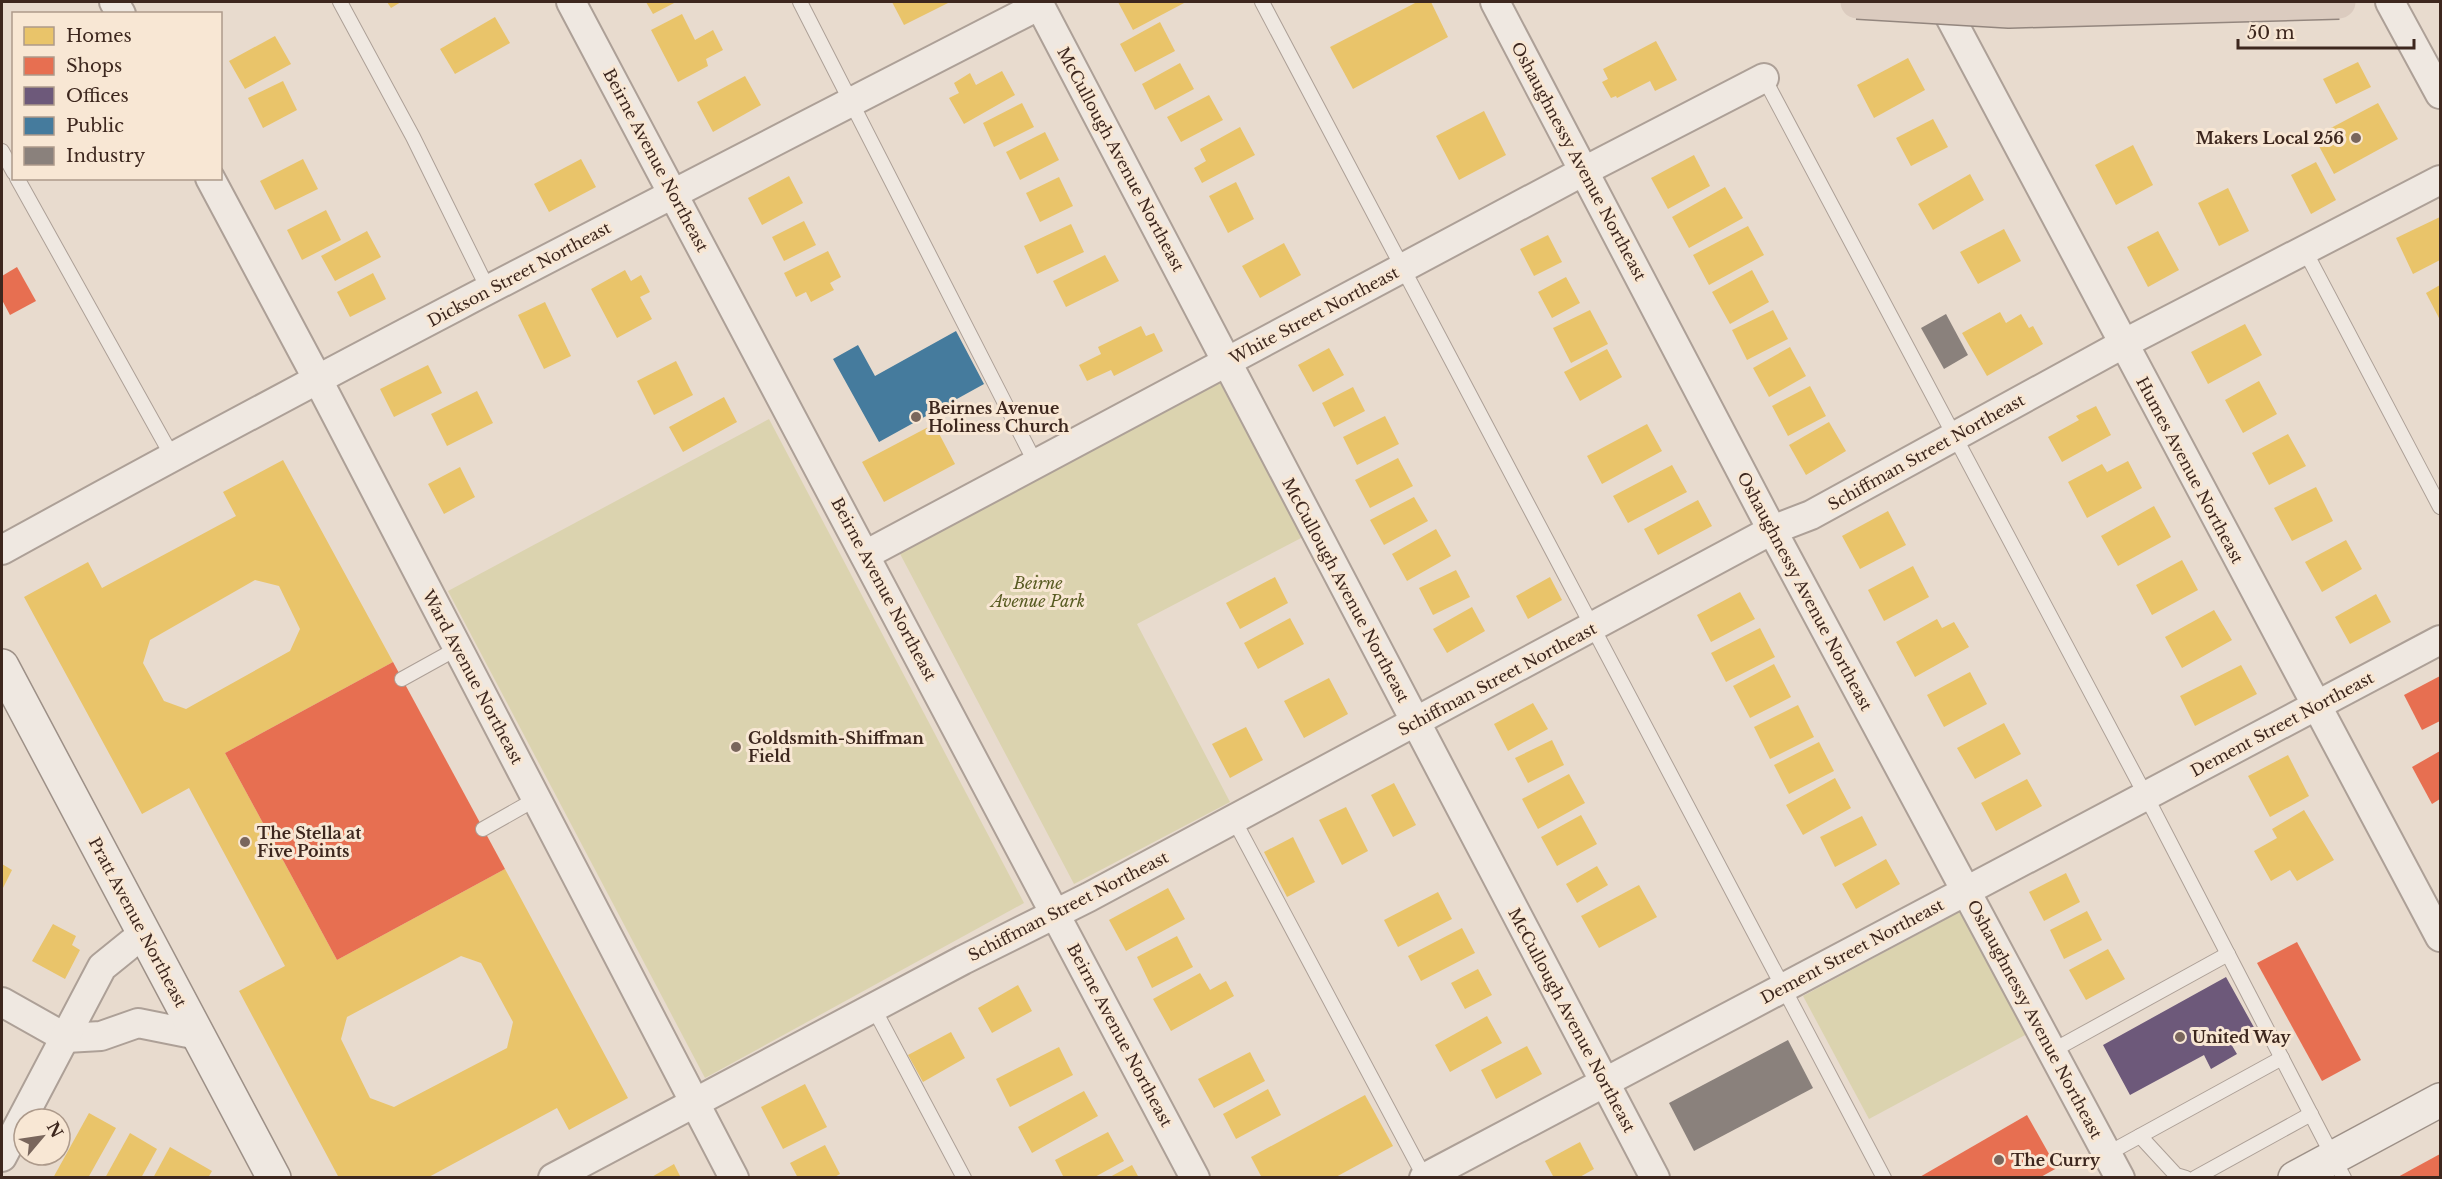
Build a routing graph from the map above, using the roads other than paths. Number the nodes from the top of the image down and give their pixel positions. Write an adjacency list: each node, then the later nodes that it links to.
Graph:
1 (340, 2): 23 (lane)
2 (571, 2): 20 (street, Beirne Avenue Northeast)
3 (800, 2): 13 (lane)
4 (1263, 2): 22 (lane)
5 (1495, 2): 16 (street, Oshaughnessy Avenue Northeast)
6 (1857, 2): 8 (highway, bridge)
7 (1942, 2): 24 (street, Humes Avenue Northeast)
8 (2339, 2)
9 (2390, 2): 12 (street)
10 (1042, 3): 13 (street, Dickson Street Northeast); 25 (street, McCullough Avenue Northeast)
11 (1764, 78): 16 (street, White Street Northeast); 27 (lane)
12 (2440, 94)
13 (852, 102): 20 (street, Dickson Street Northeast); 29 (lane)
14 (2, 151): 15 (lane)
15 (12, 169)
16 (1584, 171): 22 (street, White Street Northeast); 31 (street, Oshaughnessy Avenue Northeast)
17 (18, 180): 28 (lane)
18 (211, 180): 26 (street, Ward Avenue Northeast)
19 (2440, 180): 21 (street, Schiffman Street Northeast)
20 (674, 194): 23 (street, Dickson Street Northeast); 33 (street, Beirne Avenue Northeast)
21 (2304, 249): 24 (street, Schiffman Street Northeast); 30 (lane)
22 (1403, 268): 25 (street, White Street Northeast); 34 (lane)
23 (488, 289): 26 (street, Dickson Street Northeast)
24 (2123, 344): 27 (street, Schiffman Street Northeast); 39 (street, Humes Avenue Northeast)
25 (1227, 362): 29 (street, White Street Northeast); 40 (street, McCullough Avenue Northeast)
26 (318, 380): 28 (street, Dickson Street Northeast); 36 (street, Ward Avenue Northeast)
27 (1955, 436): 31 (street, Schiffman Street Northeast); 41 (lane)
28 (172, 456): 32 (street, Dickson Street Northeast)
29 (1036, 464): 33 (street, White Street Northeast)
30 (2440, 507)
31 (1772, 530): 34 (street, Schiffman Street Northeast); 45 (street, Oshaughnessy Avenue Northeast)
32 (2, 550)
33 (865, 555): 46 (street, Beirne Avenue Northeast)
34 (1595, 627): 40 (street, Schiffman Street Northeast); 50 (lane)
35 (2440, 640): 39 (street, Dement Street Northeast)
36 (458, 648): 38 (lane); 42 (street, Ward Avenue Northeast)
37 (2, 666): 47 (main road, Pratt Avenue Northeast)
38 (402, 679)
39 (2317, 705): 41 (street, Dement Street Northeast); 48 (street, Humes Avenue Northeast)
40 (1416, 722): 43 (street, Schiffman Street Northeast); 57 (street, McCullough Avenue Northeast)
41 (2145, 796): 45 (street, Dement Street Northeast); 49 (lane)
42 (536, 799): 44 (lane); 59 (street, Ward Avenue Northeast)
43 (1234, 820): 46 (street, Schiffman Street Northeast); 65 (lane)
44 (483, 829)
45 (1966, 891): 50 (street, Dement Street Northeast); 55 (street, Oshaughnessy Avenue Northeast)
46 (1056, 914): 52 (street, Schiffman Street Northeast); 70 (street, Beirne Avenue Northeast)
47 (144, 933): 53 (main road, Pratt Avenue Northeast); 54 (street)
48 (2440, 937)
49 (2228, 954): 55 (lane); 56 (lane)
50 (1783, 987): 57 (street, Dement Street Northeast); 72 (lane)
51 (2, 1002): 54 (street)
52 (873, 1007): 59 (street, Schiffman Street Northeast); 69 (lane)
53 (198, 1035): 54 (street); 66 (main road, Pratt Avenue Northeast)
54 (66, 1038): 62 (street)
55 (2052, 1051): 63 (street, Oshaughnessy Avenue Northeast)
56 (2282, 1058): 60 (lane); 61 (lane)
57 (1604, 1082): 65 (street, Dement Street Northeast); 71 (street, McCullough Avenue Northeast)
58 (2440, 1100): 64 (main road)
59 (695, 1103): 67 (street, Schiffman Street Northeast); 68 (street, Ward Avenue Northeast)
60 (2311, 1114): 64 (lane); 74 (lane)
61 (2140, 1136): 63 (lane); 73 (lane)
62 (2, 1157)
63 (2114, 1166)
64 (2339, 1167): 75 (main road)
65 (1424, 1177)
66 (274, 1178)
67 (553, 1178)
68 (734, 1178)
69 (964, 1178)
70 (1195, 1178)
71 (1655, 1178)
72 (1884, 1178)
73 (2186, 1178)
74 (2194, 1178)
75 (2295, 1178)

